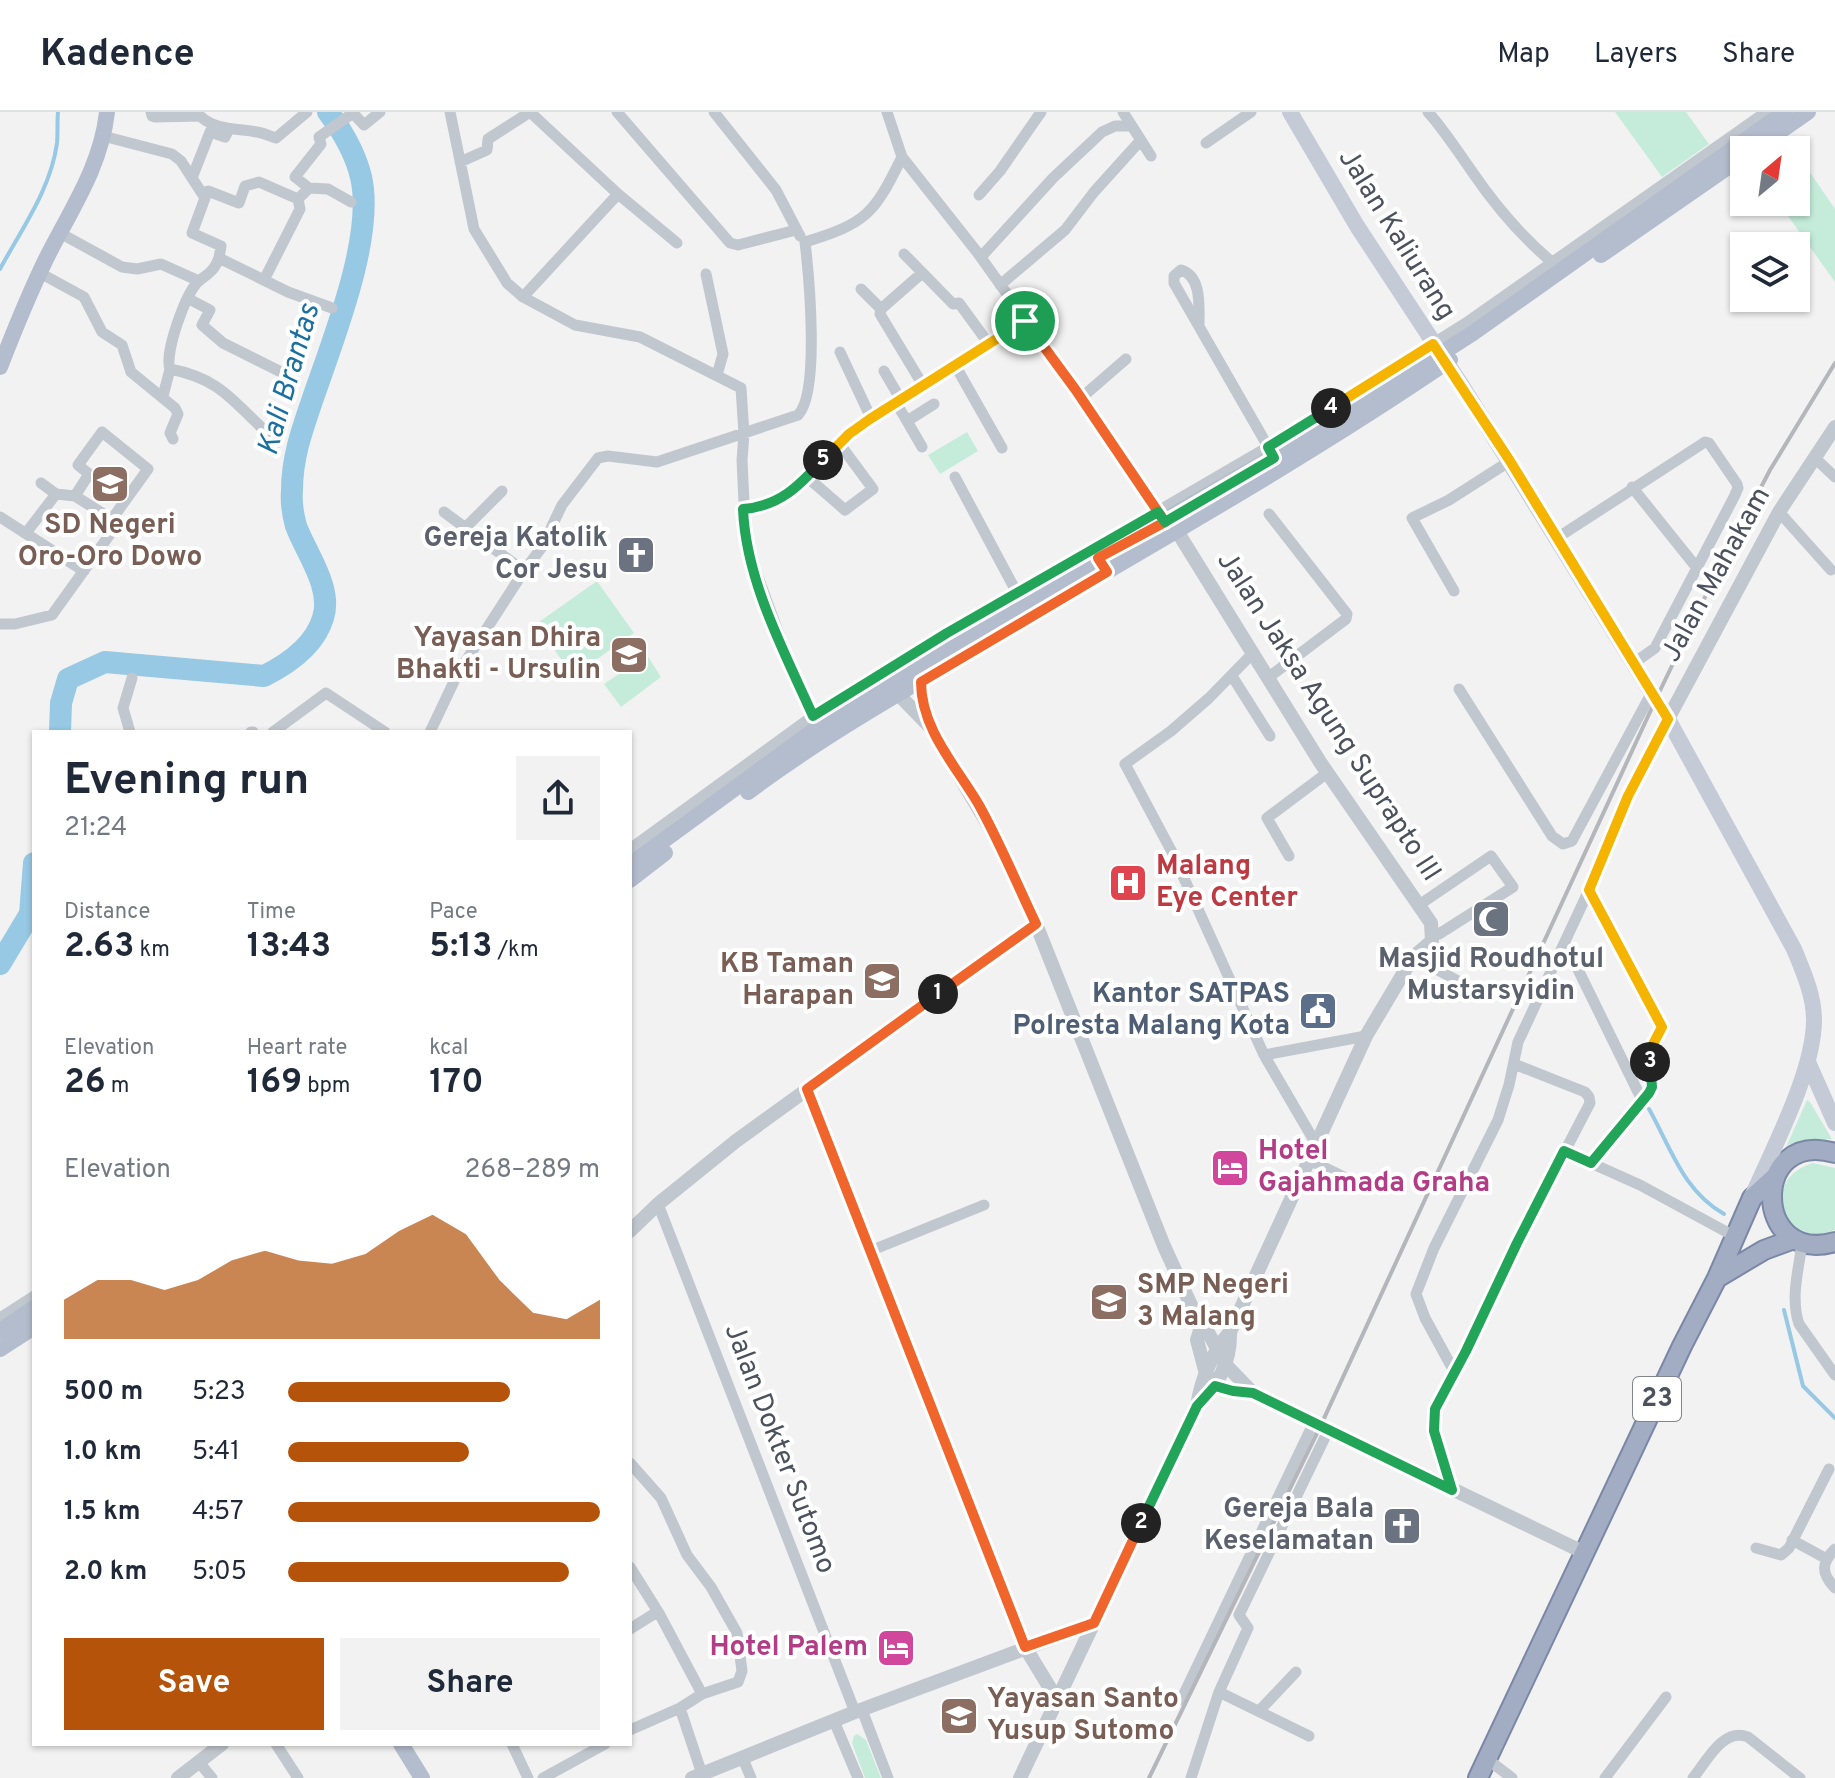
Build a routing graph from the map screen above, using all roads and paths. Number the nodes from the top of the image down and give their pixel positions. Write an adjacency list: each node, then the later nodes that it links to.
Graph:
1 (107, 112): 21 (main road)
2 (151, 112): 17 (street)
3 (307, 112): 20 (street)
4 (380, 112): 30 (street)
5 (450, 112): 27 (street)
6 (530, 112): 27 (street); 32 (street)
7 (617, 112): 36 (street)
8 (714, 112): 36 (street)
9 (887, 112): 26 (street)
10 (1041, 112): 33 (street)
11 (1123, 112): 19 (street)
12 (1251, 112): 24 (street)
13 (1290, 112): 59 (main road, Jalan Kaliurang)
14 (1428, 112): 43 (street)
15 (1785, 112): 18 (main road)
16 (1804, 113): 22 (main road)
17 (200, 114): 20 (street)
18 (1760, 121): 43 (main road)
19 (1130, 126): 23 (street); 41 (street)
20 (229, 129): 29 (street)
21 (103, 136): 29 (street); 37 (main road)
22 (1772, 136)
23 (1140, 141): 25 (street); 49 (street)
24 (1206, 143)
25 (1151, 156)
26 (902, 157): 38 (street); 41 (street)
27 (460, 162): 51 (street)
28 (1730, 165): 59 (main road)
29 (192, 178): 31 (street)
30 (309, 188): 34 (street); 35 (street)
31 (203, 193): 34 (street); 42 (street)
32 (618, 194): 39 (street); 51 (street)
33 (979, 195)
34 (298, 199): 47 (street)
35 (351, 202)
36 (796, 230): 38 (street)
37 (60, 233): 44 (main road); 48 (street)
38 (805, 242): 75 (street)
39 (677, 243)
40 (904, 254): 45 (street)
41 (981, 257): 49 (street)
42 (219, 258): 47 (street); 48 (street)
43 (1549, 272): 59 (main road)
44 (40, 273): 62 (main road); 68 (street)
45 (922, 273): 54 (street); 57 (street)
46 (706, 274): 65 (street)
47 (264, 280): 53 (street)
48 (199, 281): 52 (street)
49 (1000, 285): 55 (street)
50 (861, 289): 54 (street)
51 (523, 297): 65 (street)
52 (189, 299): 63 (street); 66 (street)
53 (332, 308)
54 (881, 309): 67 (street)
55 (1025, 321): 57 (street); 69 (street)
56 (1199, 325): 81 (street)
57 (989, 344): 61 (street)
58 (840, 352): 72 (street)
59 (1440, 354): 81 (main road); 83 (main road, Jalan Kaliurang); 98 (main road)
60 (1126, 359): 69 (street)
61 (955, 365): 67 (street); 80 (street)
62 (0, 367)
63 (170, 369): 68 (street); 77 (street)
64 (884, 371): 70 (street)
65 (717, 375): 75 (street)
66 (293, 378)
67 (924, 387): 70 (street)
68 (163, 396): 76 (street)
69 (1081, 398): 98 (street)
70 (899, 402): 72 (street); 73 (street)
71 (934, 404): 73 (street)
72 (871, 418): 78 (street)
73 (907, 421): 79 (street)
74 (1834, 430): 82 (street, Jalan Mahakam)
75 (744, 434): 92 (street); 106 (street)
76 (173, 439)
77 (278, 442)
78 (839, 443): 84 (street); 84 (street)
79 (922, 447)
80 (1002, 448)
81 (1271, 452): 98 (main road)
82 (1815, 458): 86 (street); 94 (street, Jalan Mahakam)
83 (1510, 461): 101 (main road, Jalan Kaliurang); 107 (street)
84 (807, 477): 92 (street)
85 (955, 477): 108 (street)
86 (1835, 477)
87 (41, 483): 90 (street)
88 (1632, 487): 101 (street); 103 (street); 103 (street)
89 (502, 491): 99 (street)
90 (56, 494): 91 (street); 100 (street)
91 (75, 496): 97 (street); 97 (street)
92 (743, 509): 121 (street)
93 (444, 512): 99 (street)
94 (1779, 512): 104 (street); 120 (street, Jalan Mahakam)
95 (1269, 514): 114 (street)
96 (0, 517): 100 (street)
97 (112, 519): 105 (street)
98 (1167, 522): 102 (main road); 108 (street); 111 (street, Jalan Jaksa Agung Suprapto III)
99 (466, 527): 106 (street)
100 (26, 533): 105 (street)
101 (1557, 538): 112 (main road, Jalan Kaliurang)
102 (1102, 565): 109 (main road); 116 (main road)
103 (1697, 568): 112 (street)
104 (1831, 570)
105 (84, 571): 110 (street)
106 (524, 571): 126 (street)
107 (1454, 591)
108 (1017, 593): 109 (street)
109 (984, 619): 121 (main road)
110 (0, 624)
111 (1253, 653): 113 (street); 114 (street, Jalan Jaksa Agung Suprapto III)
112 (1634, 663): 118 (main road, Jalan Kaliurang)
113 (1232, 676): 127 (street); 142 (street)
114 (1269, 677): 128 (street, Jalan Jaksa Agung Suprapto III)
115 (132, 678): 123 (street)
116 (921, 682): 119 (main road); 122 (street)
117 (1459, 689): 118 (street)
118 (1652, 692): 120 (main road, Jalan Kaliurang)
119 (899, 695): 122 (street); 133 (main road)
120 (1668, 719): 134 (street); 143 (main road, Jalan Kaliurang)
121 (816, 721): 129 (main road)
122 (930, 727): 136 (street)
123 (129, 730)
124 (276, 730): 125 (street)
125 (382, 730)
126 (431, 730)
127 (1270, 736)
128 (1327, 773): 131 (street); 135 (street, Jalan Jaksa Agung Suprapto III)
129 (677, 824): 130 (street); 132 (main road)
130 (632, 848)
131 (1289, 856)
132 (632, 863)
133 (632, 879)
134 (1589, 890): 138 (street); 146 (street)
135 (1419, 905): 137 (street, Jalan Jaksa Agung Suprapto III); 137 (street)
136 (1036, 924): 145 (street); 168 (street)
137 (1433, 933): 139 (street)
138 (1565, 943): 144 (street); 146 (street)
139 (1413, 957): 140 (street); 141 (street)
140 (1483, 994)
141 (1366, 1036): 142 (street); 149 (street)
142 (1264, 1055): 149 (street)
143 (1808, 1062): 147 (main road); 148 (main road, Jalan Kaliurang)
144 (1514, 1064): 150 (street); 175 (street)
145 (807, 1089): 157 (street); 163 (street)
146 (1642, 1100): 153 (street)
147 (1835, 1123)
148 (1775, 1143): 154 (main road); 156 (main road, Jalan Kaliurang)
149 (1316, 1144): 152 (street)
150 (1564, 1151): 153 (street); 175 (street)
151 (1835, 1153): 154 (highway, 23)
152 (1309, 1160): 155 (street); 171 (street)
153 (1591, 1163): 160 (street)
154 (1776, 1175): 156 (highway, 23); 161 (highway)
155 (1354, 1182)
156 (1751, 1199): 160 (highway, 23)
157 (658, 1204): 159 (street); 202 (street, Jalan Dokter Sutomo)
158 (984, 1205): 163 (street)
159 (632, 1229)
160 (1734, 1236): 164 (highway, 23)
161 (1798, 1241): 162 (highway); 164 (highway); 176 (street)
162 (1831, 1246)
163 (870, 1251): 194 (street)
164 (1717, 1278): 187 (highway, 23)
165 (32, 1297): 167 (street)
166 (32, 1309): 170 (main road)
167 (0, 1318)
168 (1201, 1327): 173 (street); 177 (street)
169 (32, 1328): 172 (main road)
170 (0, 1331)
171 (1230, 1332): 173 (street); 174 (street)
172 (0, 1349)
173 (1217, 1351): 174 (street); 177 (street)
174 (1226, 1365): 177 (street); 178 (street)
175 (1455, 1373): 183 (street)
176 (1835, 1375)
177 (1210, 1380): 178 (street); 192 (street)
178 (1253, 1393): 179 (street)
179 (1313, 1424): 180 (street); 200 (street)
180 (1328, 1431): 183 (street); 196 (street)
181 (632, 1465): 197 (street)
182 (1829, 1469): 184 (street)
183 (1452, 1490): 187 (street)
184 (1792, 1540): 185 (street); 188 (street)
185 (1756, 1548)
186 (1835, 1549): 188 (street)
187 (1585, 1553): 213 (highway, 23)
188 (1825, 1558): 190 (street)
189 (632, 1570): 191 (street)
190 (1835, 1588)
191 (657, 1612): 193 (street); 197 (street)
192 (1094, 1623): 194 (street); 199 (street)
193 (632, 1628)
194 (1025, 1647): 199 (street); 202 (street)
195 (1296, 1672): 203 (street)
196 (1219, 1692): 203 (street); 226 (street)
197 (702, 1694): 201 (street)
198 (1666, 1697): 229 (street)
199 (1056, 1698): 225 (street)
200 (1181, 1700)
201 (680, 1708): 205 (street); 216 (street)
202 (858, 1711): 204 (street); 224 (street, Jalan Dokter Sutomo)
203 (1259, 1711): 206 (street)
204 (834, 1721): 212 (street); 223 (street)
205 (632, 1729)
206 (1309, 1736)
207 (219, 1746): 214 (street)
208 (277, 1746): 218 (street)
209 (402, 1746): 219 (main road)
210 (513, 1746): 220 (street)
211 (601, 1746): 221 (street)
212 (743, 1759): 216 (street); 222 (street)
213 (1487, 1759): 227 (highway, 23); 228 (street)
214 (198, 1761): 215 (street); 217 (street)
215 (183, 1776)
216 (697, 1776)
217 (212, 1778)
218 (298, 1778)
219 (422, 1778)
220 (528, 1778)
221 (543, 1778)
222 (751, 1778)
223 (858, 1778)
224 (888, 1778)
225 (1020, 1778)
226 (1191, 1778)
227 (1478, 1778)
228 (1512, 1778)
229 (1605, 1778)
230 (1693, 1778): 231 (street)
231 (1800, 1778)

